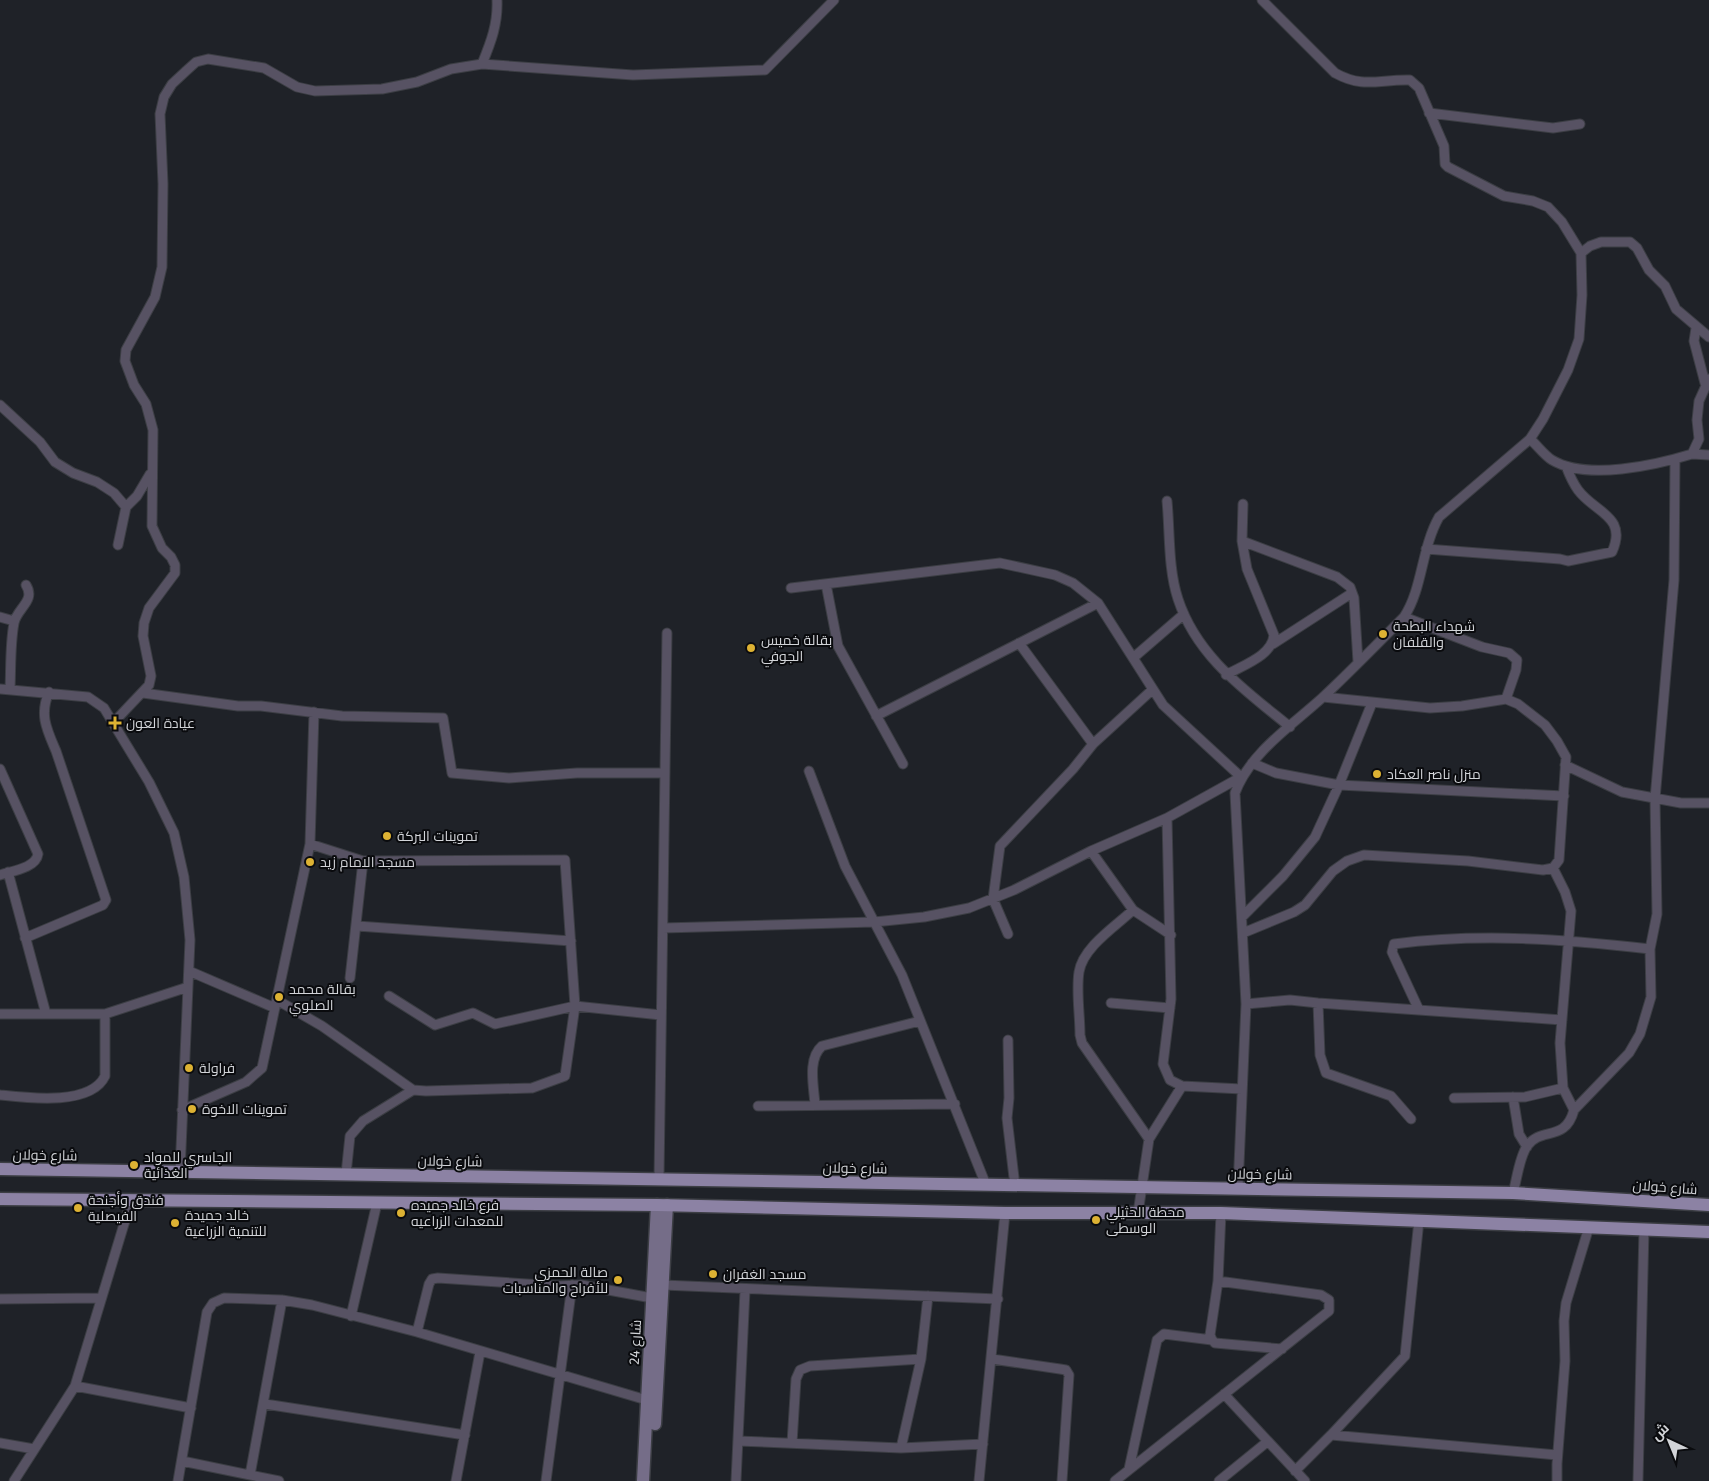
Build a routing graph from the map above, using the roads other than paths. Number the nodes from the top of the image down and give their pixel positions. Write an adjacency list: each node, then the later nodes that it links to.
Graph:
1 (497, 0): 4 (street)
2 (834, 0): 4 (street)
3 (1262, 0): 5 (street)
4 (482, 64): 17 (street)
5 (1429, 113): 6 (street); 7 (street)
6 (1580, 124)
7 (1582, 253): 8 (street); 12 (street)
8 (1696, 328): 9 (street); 10 (street)
9 (1709, 337)
10 (1707, 381): 13 (street)
11 (0, 405): 20 (street)
12 (1530, 438): 16 (street); 23 (street)
13 (1692, 454): 14 (street); 15 (street)
14 (1709, 455)
15 (1675, 459): 16 (street); 60 (street)
16 (1566, 466): 23 (street)
17 (152, 469): 20 (street); 42 (street)
18 (1167, 501): 29 (street)
19 (1243, 504): 21 (street)
20 (126, 506): 22 (street)
21 (1242, 540): 27 (street); 35 (street)
22 (118, 545)
23 (1426, 549): 31 (street)
24 (826, 584): 26 (street); 28 (street); 47 (street)
25 (26, 585): 32 (street)
26 (791, 588)
27 (1352, 593): 35 (street); 37 (street)
28 (1098, 602): 34 (street); 36 (street)
29 (1184, 614): 36 (street); 38 (street)
30 (0, 617): 32 (street)
31 (1404, 617): 37 (street); 44 (street)
32 (14, 621): 39 (street)
33 (667, 633): 56 (street)
34 (1019, 643): 47 (street); 50 (street)
35 (1273, 644): 38 (street)
36 (1133, 658): 40 (street)
37 (1358, 662): 43 (street)
38 (1226, 675): 49 (street)
39 (5, 689): 41 (street)
40 (1152, 690): 50 (street); 57 (street)
41 (49, 692): 48 (street); 77 (street)
42 (143, 693): 46 (street); 48 (street)
43 (1323, 697): 45 (street); 49 (street)
44 (1506, 699): 45 (street); 53 (street)
45 (1372, 703): 58 (street)
46 (314, 712): 56 (street); 63 (street)
47 (876, 716): 52 (street)
48 (114, 722): 81 (street)
49 (1290, 726): 51 (street)
50 (1093, 744): 68 (street)
51 (1252, 763): 57 (street); 58 (street)
52 (903, 764)
53 (1565, 765): 59 (street); 60 (street)
54 (0, 769): 67 (street)
55 (809, 771): 71 (street)
56 (665, 773): 73 (street)
57 (1241, 777): 62 (street); 70 (street)
58 (1339, 785): 59 (street); 70 (street)
59 (1564, 796): 66 (street)
60 (1655, 799): 61 (street); 80 (street)
61 (1709, 803)
62 (1167, 818): 64 (street); 76 (street)
63 (310, 844): 65 (street); 86 (street)
64 (1091, 851): 68 (street); 69 (street)
65 (363, 861): 72 (street); 79 (street)
66 (1552, 868): 74 (street); 78 (street)
67 (4, 873): 77 (street)
68 (993, 899): 71 (street); 75 (street)
69 (1133, 910): 76 (street); 112 (street)
70 (1242, 917): 74 (street)
71 (874, 922): 73 (street); 97 (street)
72 (357, 926): 79 (street); 82 (street)
73 (663, 928): 95 (street)
74 (1243, 933): 88 (street)
75 (1008, 934)
76 (1171, 935): 90 (street)
77 (26, 938): 93 (street)
78 (1570, 940): 80 (street); 91 (street); 96 (street)
79 (571, 941): 89 (street)
80 (1650, 949): 110 (street)
81 (189, 971): 83 (street); 86 (street)
82 (350, 978)
83 (188, 987): 94 (street); 109 (street)
84 (388, 996): 89 (street)
85 (1318, 1003): 88 (street); 91 (street); 111 (street)
86 (276, 1004): 102 (street); 109 (street)
87 (1112, 1004): 90 (street)
88 (1246, 1004): 101 (street)
89 (575, 1006): 95 (street); 102 (street)
90 (1170, 1008): 99 (street)
91 (1419, 1010): 96 (street)
92 (0, 1014): 93 (street)
93 (46, 1014): 94 (street)
94 (105, 1014): 103 (street)
95 (661, 1015): 117 (street)
96 (1562, 1020): 100 (street)
97 (920, 1021): 106 (street); 107 (street)
98 (1008, 1040): 119 (street)
99 (1182, 1086): 101 (street); 112 (street)
100 (1563, 1088): 104 (street); 110 (street)
101 (1242, 1089): 121 (street)
102 (413, 1090): 116 (street)
103 (0, 1095)
104 (1513, 1097): 105 (street); 113 (street)
105 (1454, 1098)
106 (815, 1104): 107 (street); 108 (street)
107 (955, 1104): 118 (street)
108 (758, 1106)
109 (182, 1110): 115 (street)
110 (1574, 1110): 113 (street)
111 (1411, 1119)
112 (1149, 1138): 120 (street)
113 (1526, 1147): 122 (street)
114 (0, 1169): 115 (main road, شارع خولان)
115 (180, 1172): 116 (main road, شارع خولان)
116 (346, 1174): 117 (main road, شارع خولان)
117 (659, 1178): 118 (main road, شارع خولان)
118 (986, 1186): 119 (main road, شارع خولان)
119 (1015, 1186): 120 (main road, شارع خولان)
120 (1141, 1186): 121 (main road, شارع خولان); 129 (street)
121 (1238, 1188): 122 (main road, شارع خولان)
122 (1513, 1192): 127 (main road, شارع خولان)
123 (0, 1199): 124 (main road)
124 (131, 1201): 125 (main road); 140 (street)
125 (377, 1203): 126 (main road); 145 (street)
126 (662, 1205): 128 (main road); 137 (street, شارع 24); 141 (street, شارع 24)
127 (1709, 1205)
128 (1004, 1213): 129 (main road); 143 (street)
129 (1138, 1213): 130 (main road)
130 (1220, 1214): 131 (main road); 135 (street)
131 (1419, 1220): 132 (main road); 159 (street)
132 (1589, 1227): 133 (main road); 167 (street)
133 (1644, 1229): 134 (main road); 186 (street)
134 (1709, 1232)
135 (1218, 1281): 147 (street); 148 (street)
136 (572, 1285): 141 (street); 146 (street); 152 (street)
137 (663, 1286): 138 (street); 155 (street, شارع 24)
138 (745, 1290): 139 (street); 160 (street)
139 (928, 1296): 143 (street); 150 (street)
140 (101, 1298): 142 (street); 153 (street)
141 (652, 1298): 155 (street, شارع 24)
142 (0, 1299)
143 (998, 1299): 151 (street)
144 (282, 1300): 145 (street); 156 (street); 157 (street)
145 (351, 1316): 146 (street)
146 (417, 1332): 149 (street)
147 (1212, 1340): 148 (street); 169 (street)
148 (1282, 1349): 154 (street)
149 (480, 1352): 152 (street); 158 (street)
150 (921, 1359): 163 (street); 165 (street)
151 (992, 1359): 164 (street); 181 (street)
152 (560, 1375): 155 (street); 176 (street)
153 (74, 1386): 157 (street); 166 (street)
154 (1224, 1394): 161 (street); 169 (street)
155 (651, 1402): 177 (street, شارع 24); 178 (street, شارع 24)
156 (265, 1404): 158 (street); 171 (street)
157 (191, 1408): 168 (street)
158 (465, 1435): 175 (street)
159 (1331, 1435): 167 (street); 170 (street)
160 (738, 1441): 163 (street); 179 (street)
161 (1267, 1442): 170 (street); 183 (street)
162 (0, 1443): 166 (street)
163 (792, 1443): 165 (street)
164 (983, 1444): 165 (street); 180 (street)
165 (901, 1448)
166 (34, 1450): 172 (street)
167 (1557, 1455): 185 (street)
168 (182, 1461): 171 (street); 173 (street)
169 (1129, 1470): 182 (street)
170 (1296, 1471): 184 (street)
171 (250, 1475): 174 (street)
172 (14, 1481)
173 (178, 1481)
174 (279, 1481)
175 (456, 1481)
176 (546, 1481)
177 (643, 1481)
178 (651, 1481)
179 (736, 1481)
180 (979, 1481)
181 (1062, 1481)
182 (1115, 1481)
183 (1219, 1481)
184 (1305, 1481)
185 (1557, 1481)
186 (1638, 1481)

